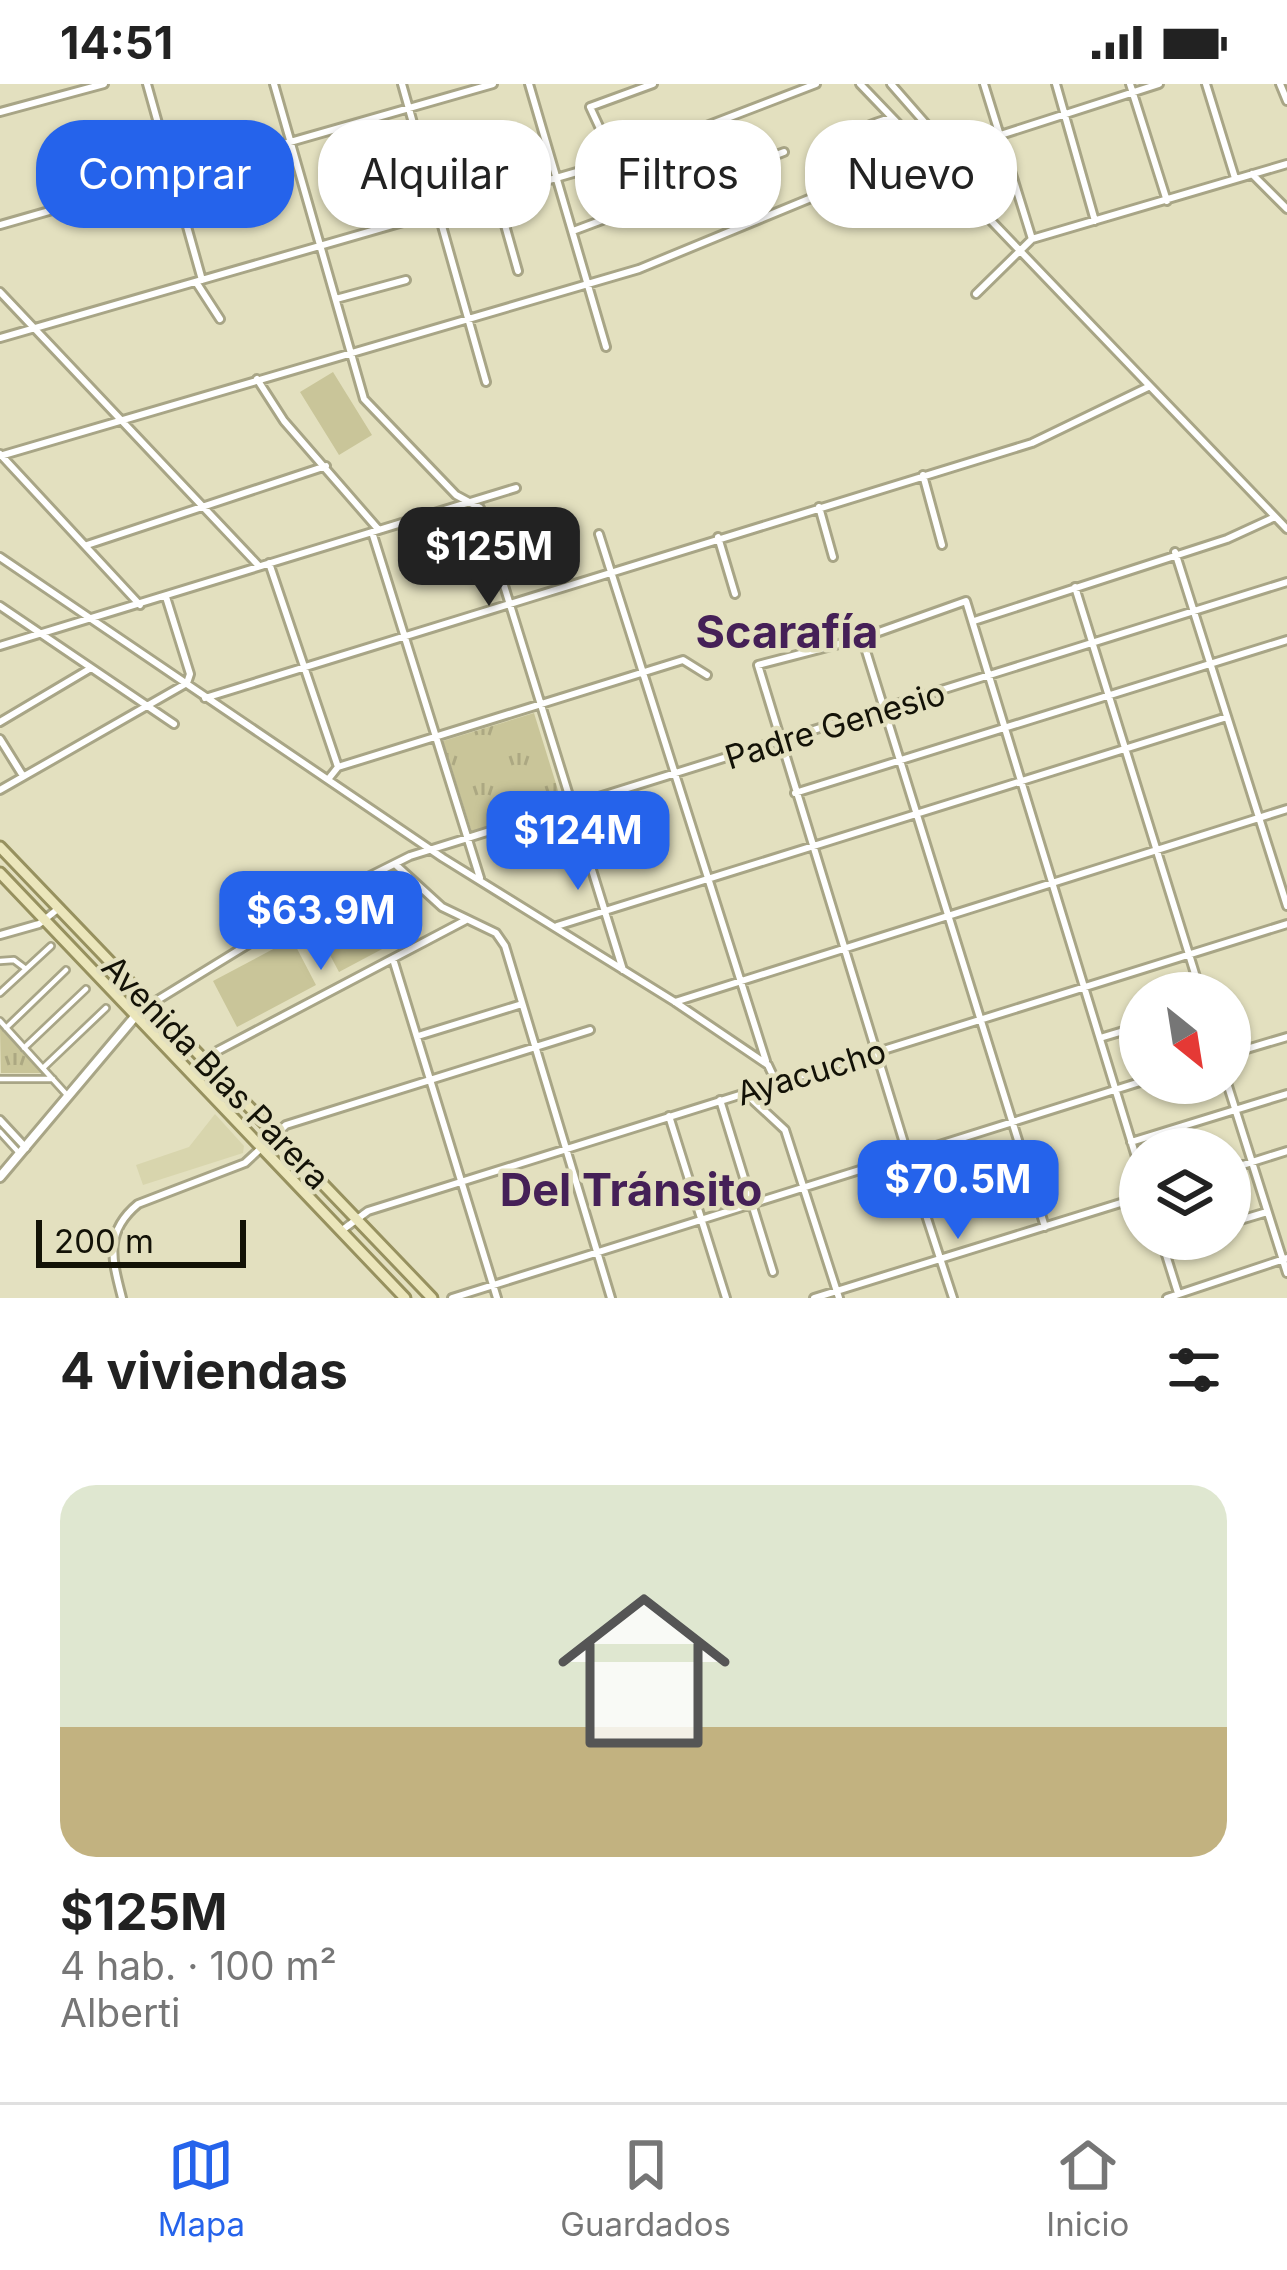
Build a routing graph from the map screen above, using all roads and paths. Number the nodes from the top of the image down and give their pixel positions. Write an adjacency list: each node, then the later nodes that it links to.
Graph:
1 (104, 84): 19 (street)
2 (147, 84): 22 (street)
3 (274, 84): 23 (street)
4 (402, 84): 18 (street)
5 (493, 84): 18 (street)
6 (529, 84): 36 (street)
7 (653, 84): 25 (street)
8 (816, 84): 26 (street)
9 (860, 84): 21 (street)
10 (891, 84): 27 (street)
11 (984, 84): 28 (street)
12 (1056, 84): 20 (street)
13 (1159, 84): 16 (street)
14 (1206, 84): 37 (street)
15 (1280, 84): 17 (street)
16 (1132, 88): 20 (street); 40 (street)
17 (1287, 101)
18 (409, 109): 24 (street); 30 (street)
19 (0, 112)
20 (1065, 112): 29 (street); 43 (street)
21 (891, 118): 57 (street)
22 (157, 120)
23 (285, 120)
24 (412, 120)
25 (596, 120)
26 (722, 120)
27 (922, 120)
28 (994, 120)
29 (1017, 126)
30 (294, 141)
31 (784, 152): 50 (street)
32 (294, 153): 52 (street)
33 (1287, 164): 35 (street)
34 (575, 173): 36 (street)
35 (1252, 174): 37 (street); 41 (street)
36 (557, 179): 38 (street); 50 (street)
37 (1235, 179): 40 (street)
38 (551, 181)
39 (1017, 192): 51 (street)
40 (1167, 201): 43 (street)
41 (1287, 209)
42 (36, 215): 44 (street)
43 (1095, 221): 51 (street)
44 (0, 225)
45 (186, 228): 56 (street)
46 (390, 228): 52 (street)
47 (443, 228): 62 (street)
48 (506, 228): 54 (street)
49 (996, 228): 53 (street)
50 (572, 231): 57 (street)
51 (1032, 239): 53 (street)
52 (321, 248): 56 (street); 60 (street)
53 (1020, 253): 59 (street); 69 (street)
54 (518, 271)
55 (406, 280): 60 (street)
56 (199, 281): 61 (street); 63 (street)
57 (587, 285): 62 (street); 65 (street)
58 (0, 292): 63 (street)
59 (976, 294)
60 (336, 299): 66 (street)
61 (220, 319)
62 (468, 319): 66 (street); 68 (street)
63 (34, 328): 64 (street); 70 (street)
64 (0, 338)
65 (606, 347)
66 (350, 351): 67 (street); 75 (street)
67 (256, 378): 70 (street); 72 (street)
68 (485, 382)
69 (1148, 387): 73 (street); 78 (street)
70 (119, 417): 71 (street); 76 (street)
71 (0, 455): 83 (street)
72 (326, 466): 76 (street); 80 (street)
73 (922, 475): 77 (street); 84 (street)
74 (516, 488): 75 (street)
75 (470, 502): 80 (street); 95 (street)
76 (204, 506): 83 (street); 89 (street)
77 (819, 507): 82 (street); 87 (street)
78 (1276, 517): 79 (street); 85 (street)
79 (1287, 529)
80 (375, 530): 88 (street); 101 (street)
81 (599, 534): 90 (street)
82 (718, 537): 90 (street); 93 (street)
83 (87, 545): 96 (street)
84 (942, 545)
85 (1175, 552): 92 (street); 98 (street)
86 (0, 557): 99 (street)
87 (833, 557)
88 (269, 563): 89 (street); 108 (street)
89 (259, 566): 94 (street)
90 (611, 569): 95 (street); 110 (street)
91 (1287, 582): 98 (street, Padre Genesio)
92 (1075, 587): 100 (street); 105 (street)
93 (735, 594)
94 (166, 597): 96 (street); 113 (street)
95 (508, 601): 101 (street); 116 (street)
96 (140, 604): 99 (street)
97 (0, 606): 102 (street)
98 (1196, 613): 105 (street, Padre Genesio); 107 (street)
99 (92, 619): 102 (street); 113 (street)
100 (974, 621): 103 (street); 112 (street)
101 (405, 633): 108 (street); 123 (street)
102 (43, 634): 106 (street); 109 (street)
103 (862, 638): 118 (street); 125 (street)
104 (1287, 640): 107 (street)
105 (1091, 645): 112 (street, Padre Genesio); 114 (street)
106 (0, 646)
107 (1211, 664): 114 (street); 119 (street)
108 (303, 665): 115 (street); 127 (street)
109 (91, 668): 117 (street); 120 (street)
110 (644, 670): 111 (street); 116 (street); 131 (street)
111 (707, 675)
112 (989, 676): 118 (street, Padre Genesio); 122 (street)
113 (187, 683): 115 (street); 117 (street)
114 (1108, 697): 122 (street); 126 (street)
115 (205, 698): 130 (street)
116 (540, 704): 123 (street); 137 (street)
117 (146, 705): 121 (street); 133 (street)
118 (883, 710): 125 (street, Padre Genesio); 128 (street)
119 (1227, 717): 126 (street); 140 (street)
120 (0, 722)
121 (174, 724)
122 (1004, 729): 128 (street); 134 (street)
123 (438, 737): 129 (street); 141 (street)
124 (0, 739): 133 (street)
125 (781, 741): 131 (street, Padre Genesio); 136 (street)
126 (1125, 749): 134 (street); 145 (street)
127 (331, 754): 129 (street); 130 (street)
128 (899, 762): 136 (street); 139 (street)
129 (338, 767): 132 (street)
130 (319, 770): 132 (street)
131 (677, 774): 137 (street, Padre Genesio); 148 (street)
132 (331, 777): 144 (street)
133 (24, 778): 135 (street)
134 (1021, 782): 139 (street); 150 (street)
135 (0, 790)
136 (795, 793): 143 (street)
137 (572, 808): 141 (street, Padre Genesio); 153 (street)
138 (1287, 809): 140 (street)
139 (916, 815): 143 (street); 154 (street)
140 (1261, 818): 145 (street); 151 (street)
141 (469, 838): 144 (street, Padre Genesio); 147 (street)
142 (0, 847): 152 (main road, Avenida Blas Parera)
143 (812, 847): 148 (street); 161 (street)
144 (434, 850): 146 (street, Padre Genesio); 147 (street)
145 (1156, 851): 150 (street); 162 (street)
146 (395, 864): 156 (street); 174 (street, Padre Genesio)
147 (480, 878): 158 (street)
148 (709, 879): 153 (street); 169 (street)
149 (2, 880): 155 (main road, Avenida Blas Parera)
150 (1052, 884): 154 (street); 170 (street)
151 (1287, 906)
152 (59, 908): 155 (street); 174 (main road, Avenida Blas Parera)
153 (606, 910): 158 (street); 167 (street)
154 (948, 916): 161 (street); 178 (street)
155 (46, 920): 159 (street); 177 (main road, Avenida Blas Parera)
156 (466, 920): 163 (street); 175 (street)
157 (1287, 923): 162 (street, Ayacucho)
158 (557, 926): 167 (street)
159 (0, 935)
160 (51, 946): 165 (street)
161 (843, 950): 169 (street); 189 (street)
162 (1188, 954): 168 (street); 170 (street, Ayacucho)
163 (393, 959): 183 (street); 190 (street)
164 (0, 961): 165 (street)
165 (26, 969): 172 (street)
166 (66, 970): 180 (street)
167 (622, 970): 173 (street)
168 (1194, 972)
169 (742, 982): 173 (street); 191 (street)
170 (1084, 987): 178 (street, Ayacucho); 185 (street)
171 (86, 989): 188 (street)
172 (0, 993)
173 (675, 1002): 191 (street)
174 (151, 1004): 177 (street, Padre Genesio); 190 (main road, Avenida Blas Parera)
175 (522, 1004): 183 (street); 186 (street)
176 (106, 1008): 192 (street)
177 (137, 1015): 201 (street, Padre Genesio); 212 (main road, Avenida Blas Parera)
178 (981, 1021): 189 (street, Ayacucho); 207 (street)
179 (0, 1022): 180 (street)
180 (6, 1028): 188 (street)
181 (590, 1030): 186 (street)
182 (1119, 1032): 185 (street)
183 (418, 1036): 195 (street)
184 (1287, 1036): 187 (street)
185 (1100, 1038): 198 (street)
186 (533, 1047): 195 (street); 213 (street)
187 (1251, 1047)
188 (24, 1048): 192 (street)
189 (875, 1053): 196 (street, Ayacucho); 216 (street)
190 (203, 1060): 211 (main road, Avenida Blas Parera)
191 (767, 1065): 196 (street)
192 (43, 1068): 194 (street)
193 (0, 1079): 194 (street)
194 (53, 1079): 201 (street)
195 (431, 1079): 211 (street); 219 (street)
196 (776, 1082): 199 (street, Ayacucho)
197 (1119, 1089): 198 (street)
198 (1116, 1090): 207 (street); 208 (street)
199 (744, 1092): 202 (street, Ayacucho); 220 (street)
200 (1287, 1094): 204 (street)
201 (68, 1096): 214 (street, Padre Genesio)
202 (720, 1100): 205 (street, Ayacucho); 223 (street)
203 (1233, 1104): 204 (street)
204 (1235, 1110): 209 (street); 217 (street)
205 (669, 1116): 213 (street, Ayacucho); 227 (street)
206 (0, 1120): 214 (street)
207 (1013, 1124): 216 (street); 228 (street)
208 (1127, 1128)
209 (1176, 1128)
210 (0, 1132): 214 (street)
211 (274, 1133): 212 (street); 226 (main road, Avenida Blas Parera)
212 (262, 1148): 229 (main road, Avenida Blas Parera); 239 (street)
213 (564, 1149): 219 (street, Ayacucho); 230 (street)
214 (23, 1151): 218 (street, Padre Genesio)
215 (1287, 1151): 217 (street)
216 (908, 1156): 220 (street)
217 (1252, 1162): 224 (street)
218 (0, 1177)
219 (462, 1181): 226 (street, Ayacucho); 236 (street)
220 (804, 1188): 223 (street); 238 (street)
221 (921, 1200): 231 (street)
222 (1119, 1204): 228 (street)
223 (752, 1205): 227 (street); 234 (street)
224 (1268, 1211): 225 (street); 232 (street)
225 (1251, 1216)
226 (356, 1219): 229 (street, Ayacucho); 241 (main road, Avenida Blas Parera)
227 (701, 1221): 230 (street); 245 (street)
228 (1045, 1227): 231 (street)
229 (341, 1231): 240 (main road, Avenida Blas Parera)
230 (597, 1252): 236 (street); 244 (street)
231 (941, 1258): 238 (street); 247 (street)
232 (1285, 1259): 235 (street); 237 (street)
233 (1168, 1260): 237 (street)
234 (773, 1272)
235 (1287, 1273)
236 (493, 1286): 242 (street); 243 (street)
237 (1178, 1293): 248 (street)
238 (838, 1294): 246 (street)
239 (120, 1298)
240 (405, 1298)
241 (432, 1298)
242 (452, 1298)
243 (497, 1298)
244 (611, 1298)
245 (726, 1298)
246 (814, 1298)
247 (952, 1298)
248 (1167, 1298)

